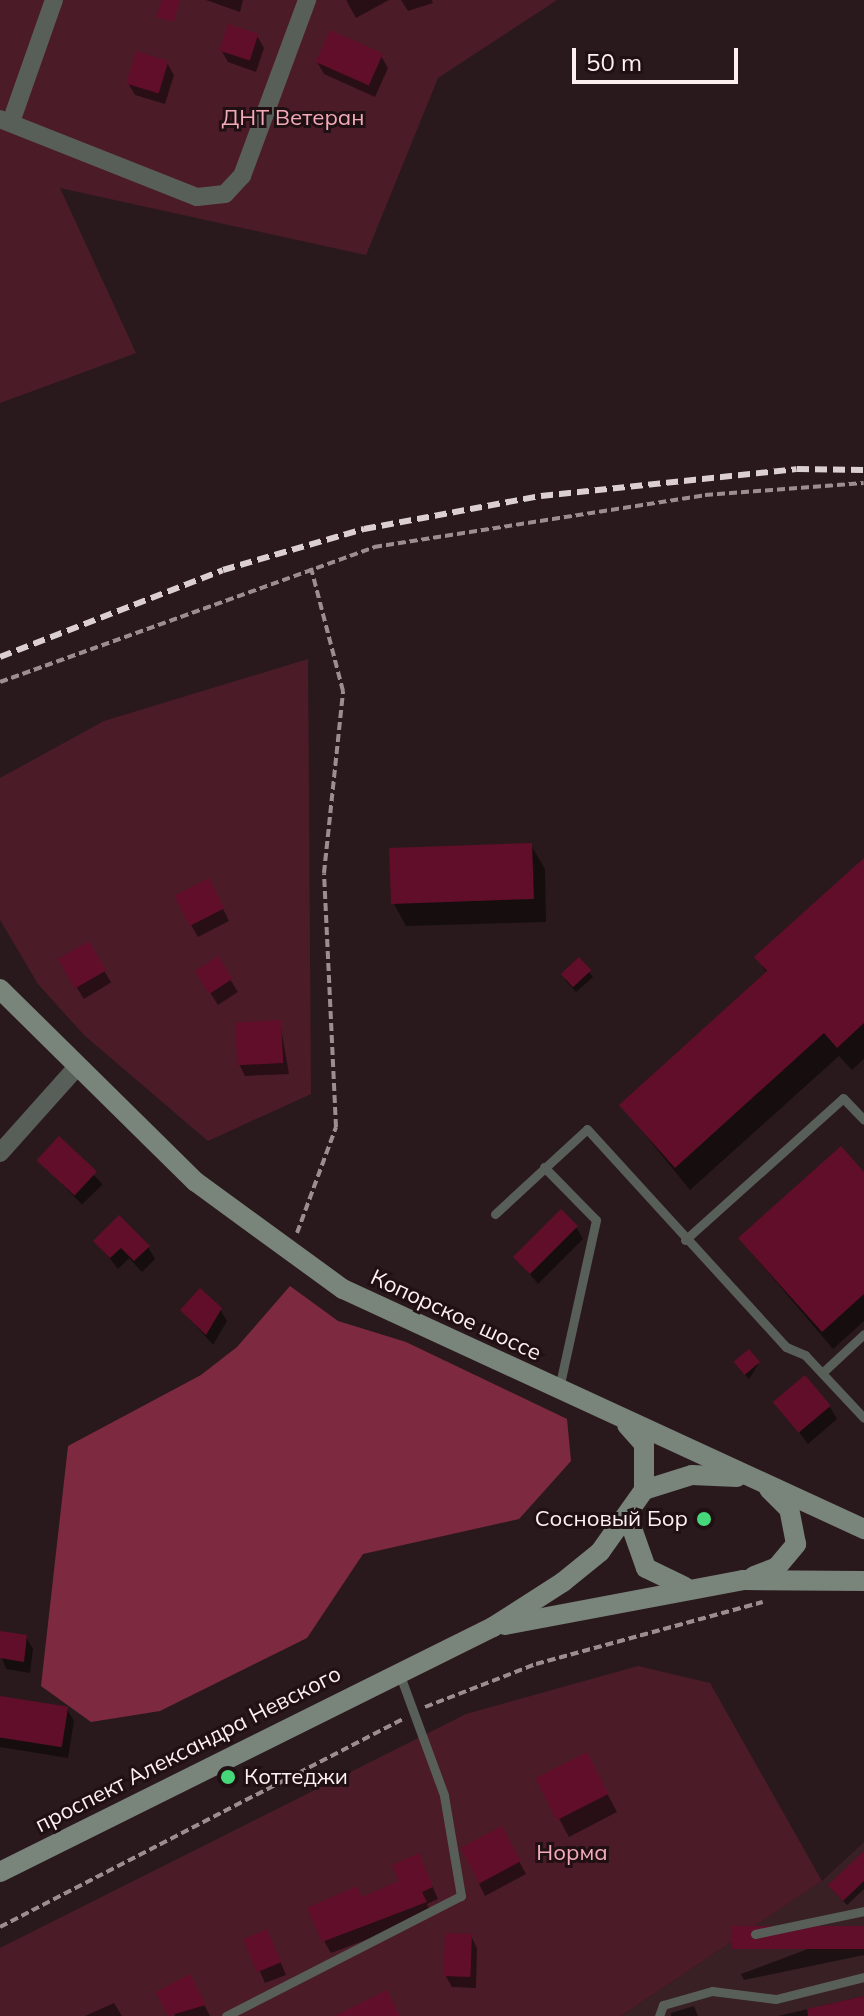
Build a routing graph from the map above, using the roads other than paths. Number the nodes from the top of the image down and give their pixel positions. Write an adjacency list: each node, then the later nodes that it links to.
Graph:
1 (54, 0): 3 (street)
2 (307, 0): 3 (street)
3 (6, 121)
4 (0, 989): 5 (main road, Копорское шоссе)
5 (76, 1068): 7 (street); 13 (main road, Копорское шоссе)
6 (864, 1120): 10 (lane)
7 (0, 1153)
8 (544, 1167): 9 (lane); 10 (lane); 13 (lane)
9 (495, 1214)
10 (685, 1240): 12 (lane)
11 (864, 1334): 12 (lane)
12 (822, 1373): 14 (lane)
13 (559, 1388): 15 (main road, Копорское шоссе)
14 (864, 1418)
15 (622, 1419): 16 (main road, Копорское шоссе); 17 (main road)
16 (759, 1480): 17 (main road); 19 (main road, Копорское шоссе); 20 (main road)
17 (644, 1490): 18 (main road)
18 (628, 1517): 22 (main road); 23 (main road)
19 (864, 1529)
20 (743, 1580): 21 (main road); 22 (main road)
21 (864, 1581)
22 (685, 1587): 23 (main road)
23 (493, 1627): 24 (main road, проспект Александра Невского)
24 (398, 1670): 25 (main road, проспект Александра Невского); 29 (lane)
25 (0, 1872)
26 (861, 1909): 27 (lane)
27 (755, 1934)
28 (864, 1977): 30 (lane)
29 (226, 2016)
30 (659, 2016)

